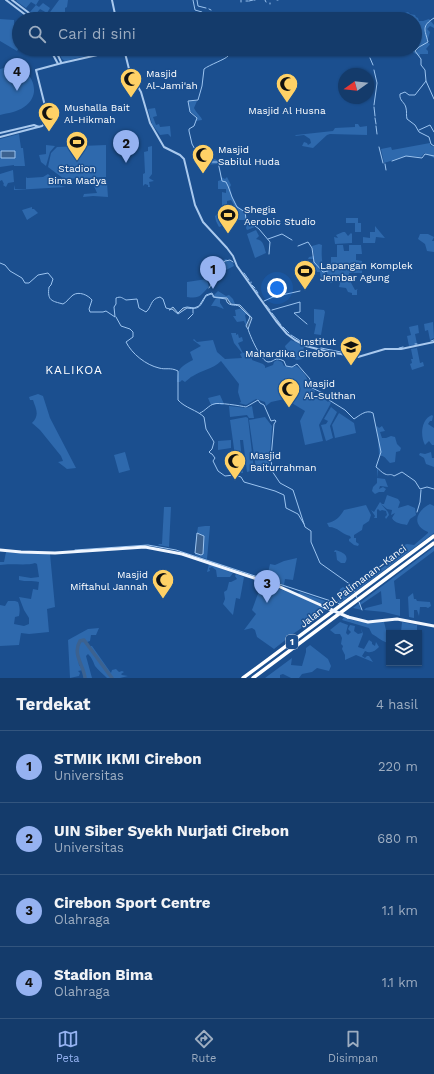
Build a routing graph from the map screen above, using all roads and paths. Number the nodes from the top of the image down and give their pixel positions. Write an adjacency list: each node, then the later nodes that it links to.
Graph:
1 (6, 0): 4 (street)
2 (12, 0): 5 (street)
3 (112, 0): 6 (street)
4 (22, 12)
5 (28, 12)
6 (115, 12)
7 (54, 56): 12 (street)
8 (58, 56): 11 (street)
9 (93, 56): 11 (street)
10 (126, 56): 16 (street)
11 (62, 63): 12 (street)
12 (58, 64): 13 (street)
13 (38, 128): 14 (street); 15 (street)
14 (0, 133)
15 (0, 137)
16 (434, 342)
17 (434, 536): 21 (highway, Jalan Tol Palimanan–Kanci / 1)
18 (434, 543): 22 (highway, Jalan Tol Palimanan–Kanci / 1)
19 (0, 550): 20 (main road, bridge)
20 (434, 626)
21 (243, 678)
22 (253, 678)

